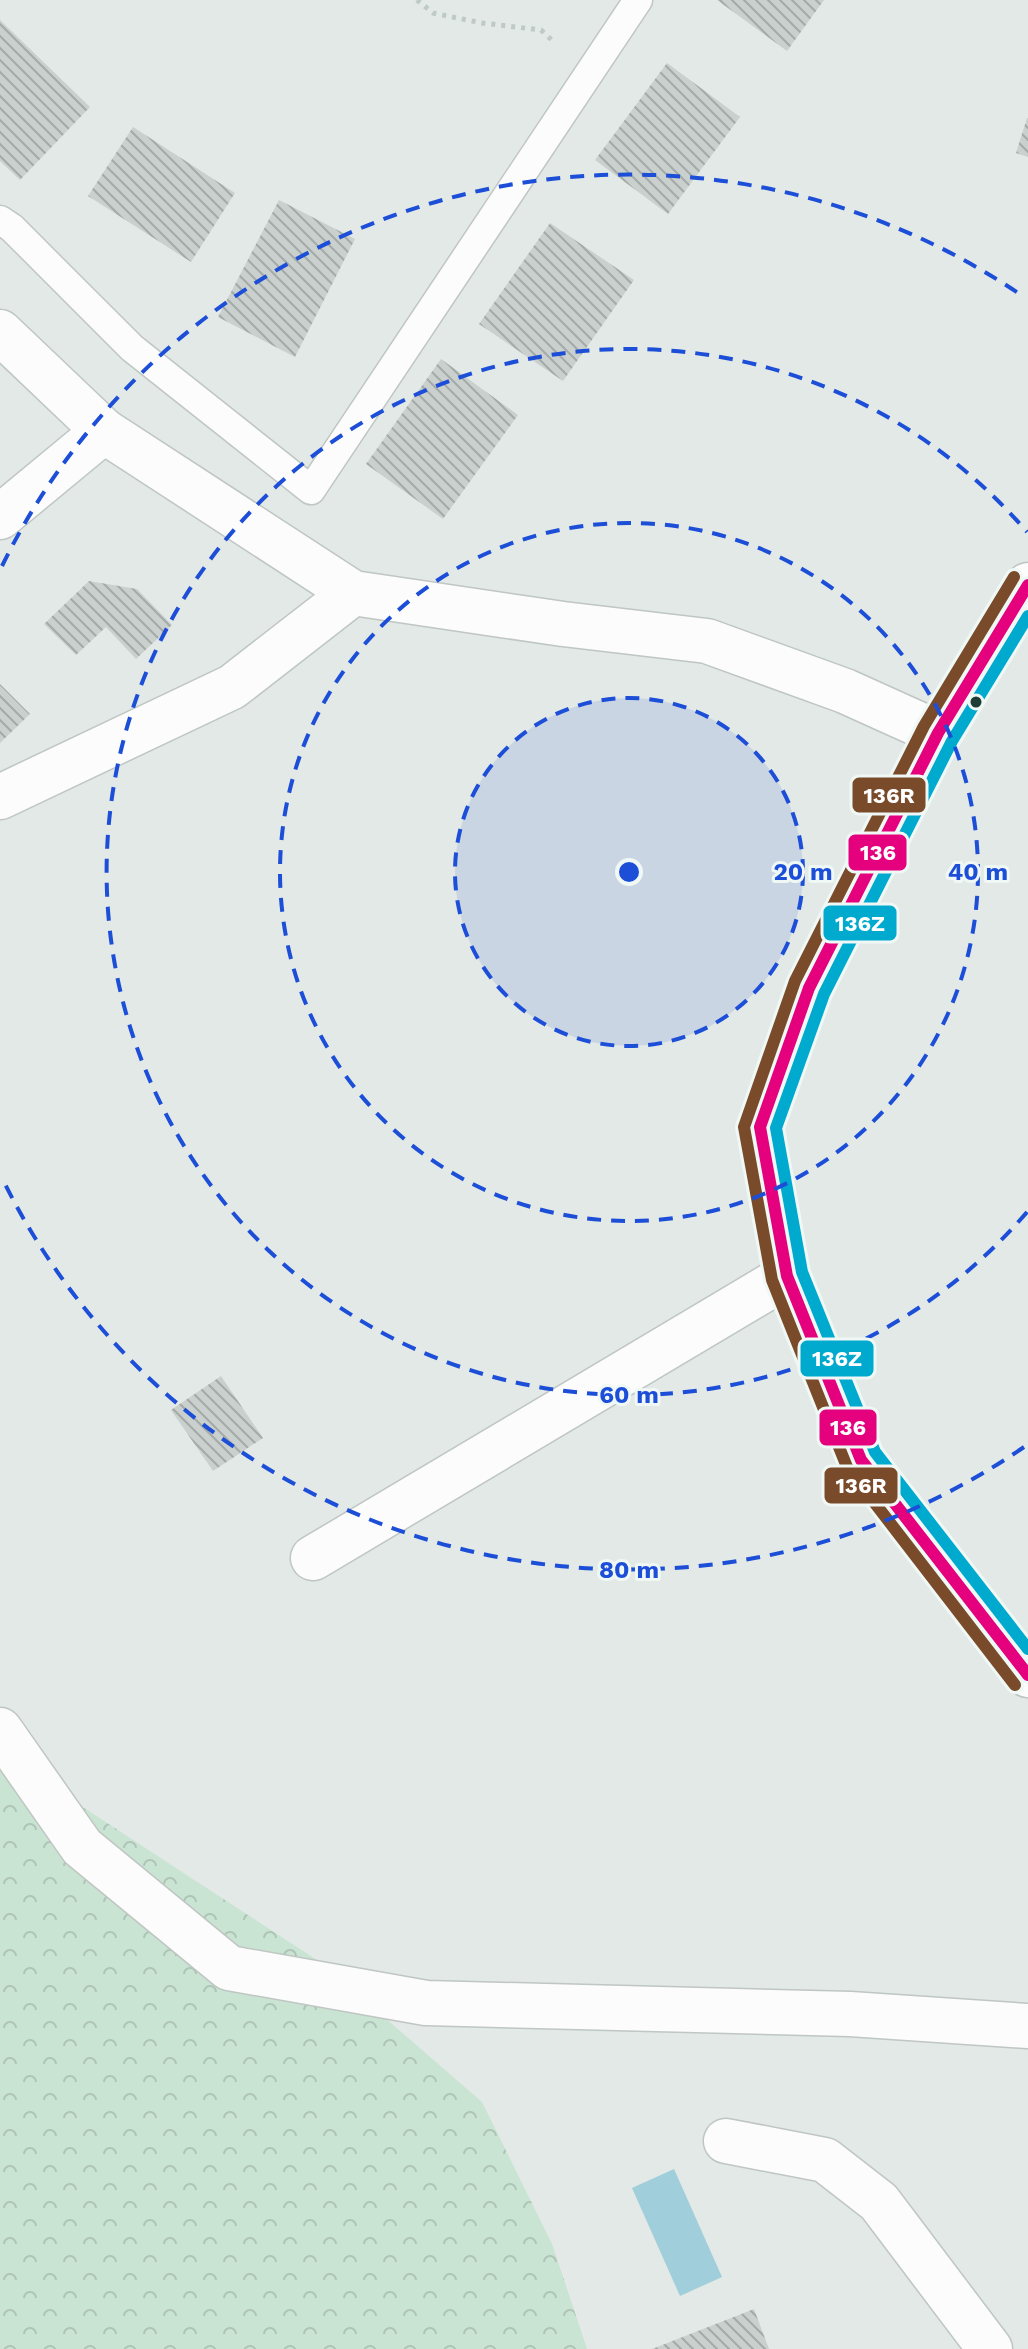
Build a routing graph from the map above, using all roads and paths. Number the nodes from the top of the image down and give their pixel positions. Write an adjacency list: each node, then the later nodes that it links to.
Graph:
1 (417, 0): 3 (path)
2 (638, 0): 3 (lane)
3 (589, 73): 4 (lane)
4 (0, 220)
5 (0, 332): 6 (street)
6 (104, 431): 7 (street); 9 (street)
7 (0, 517)
8 (1028, 585): 10 (street)
9 (353, 593): 10 (street); 11 (street)
10 (938, 733): 12 (street)
11 (0, 797)
12 (787, 1276): 13 (street); 14 (street)
13 (313, 1558)
14 (1028, 1675)
15 (7, 1750): 16 (street)
16 (1028, 2026)
17 (726, 2141): 18 (street)
18 (990, 2349)

